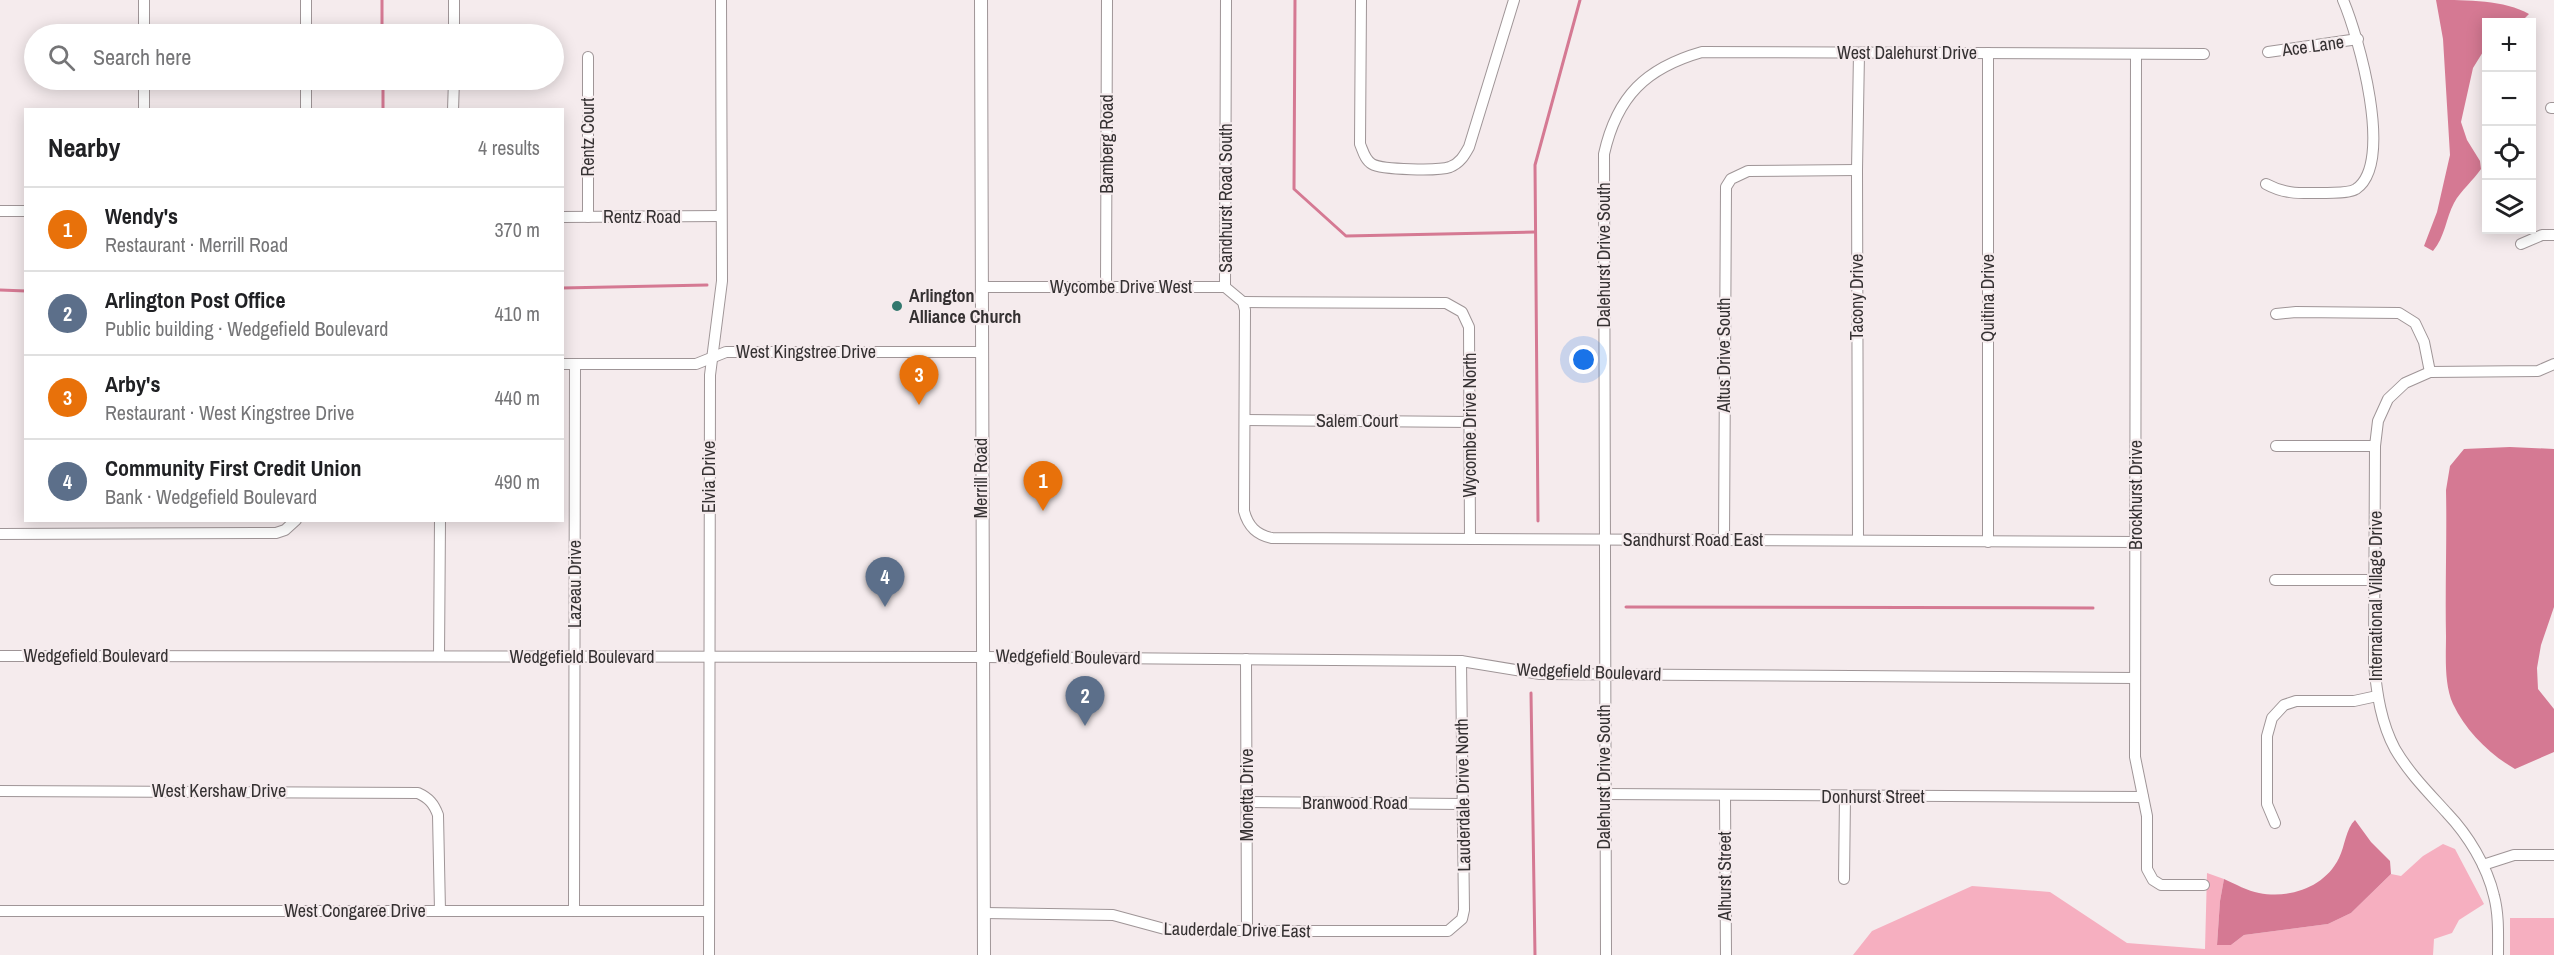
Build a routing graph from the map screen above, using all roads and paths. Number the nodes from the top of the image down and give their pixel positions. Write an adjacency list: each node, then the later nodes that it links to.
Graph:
1 (144, 0): 11 (street)
2 (306, 0): 12 (street)
3 (454, 0): 13 (street)
4 (721, 0): 32 (street, Elvia Drive)
5 (981, 0): 37 (main road, Merrill Road)
6 (1107, 0): 39 (street, Bamberg Road)
7 (1226, 0): 38 (street, Sandhurst Road South)
8 (1361, 0): 9 (street)
9 (1514, 0)
10 (2343, 0): 14 (street)
11 (144, 24)
12 (306, 24)
13 (454, 24)
14 (2358, 39): 15 (street, Ace Lane); 29 (street)
15 (2268, 52)
16 (1859, 53): 17 (street, West Dalehurst Drive); 24 (street, West Dalehurst Drive); 28 (street, Tacony Drive)
17 (1988, 53): 18 (street, West Dalehurst Drive); 61 (street, Quitina Drive)
18 (2136, 54): 19 (street, West Dalehurst Drive); 62 (street, Brockhurst Drive)
19 (2204, 54)
20 (588, 57): 34 (street, Rentz Court)
21 (144, 90): 25 (street)
22 (306, 90): 26 (street)
23 (454, 90): 27 (street)
24 (1626, 100): 59 (street, Dalehurst Drive South)
25 (144, 108)
26 (306, 108)
27 (453, 108)
28 (1857, 170): 58 (street, Altus Drive South); 60 (street, Tacony Drive)
29 (2266, 184)
30 (0, 211): 31 (street)
31 (24, 211)
32 (721, 216): 34 (street, Rentz Road); 43 (street, Elvia Drive)
33 (564, 217): 34 (street, Rentz Road)
34 (588, 217)
35 (2554, 235): 36 (street)
36 (2521, 244)
37 (981, 287): 39 (street, Wycombe Drive West); 42 (main road, Merrill Road)
38 (1225, 287): 39 (street, Wycombe Drive West); 40 (street, Sandhurst Road South)
39 (1107, 288)
40 (1243, 302): 48 (street); 49 (street, Wycombe Drive North)
41 (2276, 314): 47 (street)
42 (981, 352): 43 (street, West Kingstree Drive); 69 (main road, Merrill Road)
43 (712, 357): 45 (street, West Kingstree Drive); 68 (street, Elvia Drive)
44 (564, 364): 45 (street, West Kingstree Drive)
45 (575, 364): 67 (street, Lazeau Drive)
46 (2554, 364): 47 (street)
47 (2430, 372): 51 (street, International Village Drive)
48 (1245, 420): 49 (street, Salem Court); 57 (street, Sandhurst Road East)
49 (1470, 422): 57 (street, Wycombe Drive North)
50 (2276, 446): 51 (street)
51 (2375, 446): 64 (street, International Village Drive)
52 (145, 522): 55 (street)
53 (295, 522): 55 (street)
54 (440, 522): 66 (street)
55 (145, 533): 56 (street)
56 (0, 534)
57 (1470, 539): 59 (street, Sandhurst Road East)
58 (1724, 539): 59 (street, Sandhurst Road East); 60 (street, Sandhurst Road East)
59 (1604, 540): 72 (street, Dalehurst Drive South)
60 (1858, 540): 61 (street, Sandhurst Road East)
61 (1988, 542): 62 (street, Sandhurst Road East)
62 (2136, 542): 73 (street, Brockhurst Drive)
63 (2275, 580): 64 (street)
64 (2374, 580): 74 (street, International Village Drive)
65 (0, 656): 66 (street, Wedgefield Boulevard)
66 (439, 656): 67 (street, Wedgefield Boulevard)
67 (574, 657): 68 (street, Wedgefield Boulevard); 90 (street, Lazeau Drive)
68 (709, 657): 69 (street, Wedgefield Boulevard); 87 (street, Elvia Drive)
69 (982, 657): 70 (street, Wedgefield Boulevard); 91 (main road, Merrill Road)
70 (1246, 659): 71 (street, Wedgefield Boulevard); 80 (street, Monetta Drive)
71 (1461, 661): 72 (street, Wedgefield Boulevard); 81 (street, Lauderdale Drive North)
72 (1604, 674): 73 (street, Wedgefield Boulevard); 76 (street, Dalehurst Drive South)
73 (2135, 678): 79 (street, Brockhurst Drive)
74 (2377, 696): 82 (street); 84 (street, International Village Drive)
75 (0, 790): 89 (street, West Kershaw Drive)
76 (1604, 794): 77 (street, Donhurst Street); 96 (street, Dalehurst Drive South)
77 (1725, 796): 78 (street, Donhurst Street); 97 (street, Alhurst Street)
78 (1845, 796): 79 (street, Donhurst Street); 85 (street)
79 (2143, 797): 86 (street, Brockhurst Drive)
80 (1247, 802): 81 (street, Branwood Road); 93 (street, Monetta Drive)
81 (1463, 804): 92 (street, Lauderdale Drive North)
82 (2275, 824)
83 (2554, 855): 84 (street)
84 (2483, 866): 98 (street, International Village Drive)
85 (1844, 879)
86 (2204, 885)
87 (709, 910): 90 (street, West Congaree Drive); 94 (street, Elvia Drive)
88 (0, 911): 89 (street, West Congaree Drive)
89 (440, 911): 90 (street, West Congaree Drive)
90 (574, 911)
91 (984, 913): 93 (street, Lauderdale Drive East); 95 (main road, Merrill Road)
92 (1456, 926): 93 (street, Lauderdale Drive East)
93 (1247, 931)
94 (709, 955)
95 (984, 955)
96 (1606, 955)
97 (1726, 955)
98 (2498, 955)

